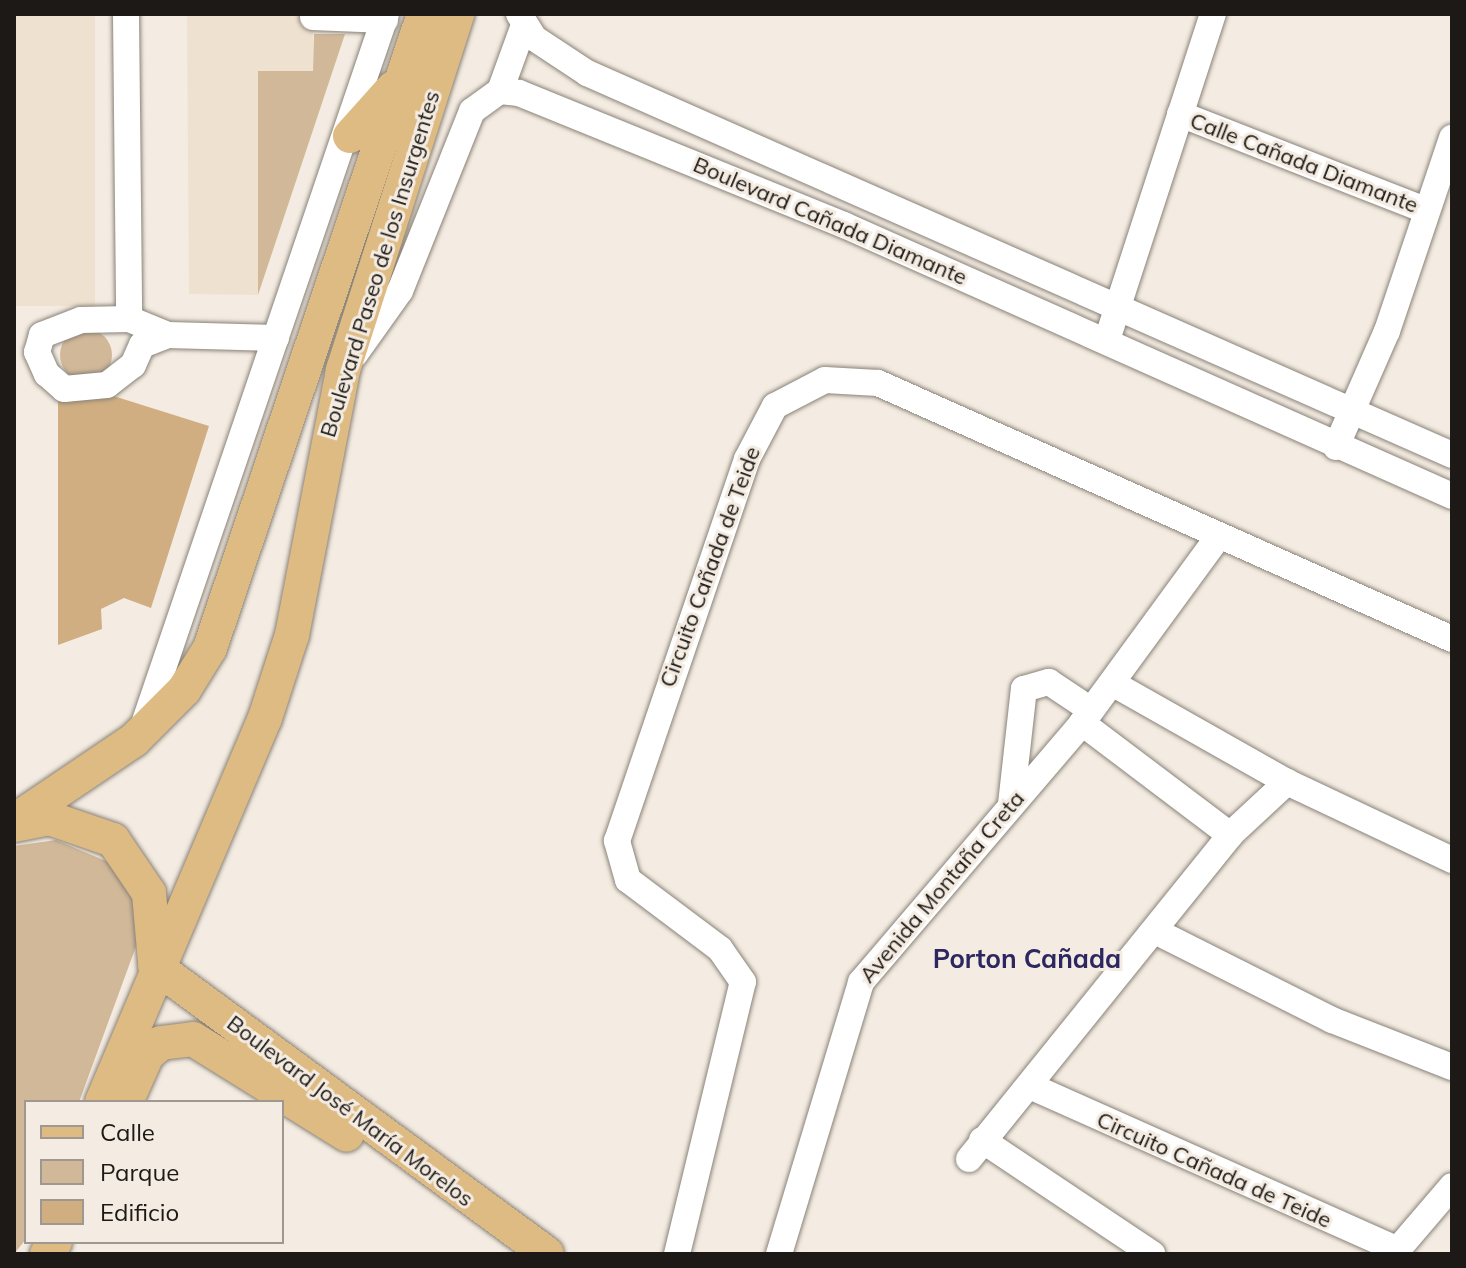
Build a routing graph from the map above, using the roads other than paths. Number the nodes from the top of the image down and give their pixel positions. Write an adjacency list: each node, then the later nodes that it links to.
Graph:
1 (126, 14): 17 (street)
2 (424, 14): 8 (main road, Boulevard Paseo de los Insurgentes)
3 (457, 14): 21 (main road, Boulevard Paseo de los Insurgentes)
4 (1213, 14): 11 (street, Calle Cañada Diamante)
5 (313, 17): 6 (street)
6 (386, 17): 12 (street)
7 (521, 20): 9 (street); 10 (street, Boulevard Cañada Diamante)
8 (404, 76): 12 (main road); 30 (main road, Boulevard Paseo de los Insurgentes)
9 (500, 91): 14 (street, Boulevard Cañada Diamante); 21 (street)
10 (674, 112): 14 (street); 16 (street, Boulevard Cañada Diamante)
11 (1180, 114): 15 (street, Calle Cañada Diamante); 16 (street, Calle Cañada Diamante)
12 (350, 136): 19 (street)
13 (1452, 138): 15 (street, Calle Cañada Diamante)
14 (658, 150): 20 (street, Boulevard Cañada Diamante)
15 (1427, 211): 22 (street, Calle Cañada Diamante)
16 (1119, 304): 20 (street, Calle Cañada Diamante); 22 (street, Boulevard Cañada Diamante)
17 (129, 319): 18 (street); 18 (street)
18 (168, 335): 19 (street)
19 (276, 338): 30 (street)
20 (1107, 340): 23 (street, Boulevard Cañada Diamante)
21 (343, 370): 37 (main road, Boulevard Paseo de los Insurgentes)
22 (1352, 411): 23 (street, Calle Cañada Diamante); 24 (street, Boulevard Cañada Diamante)
23 (1336, 447): 25 (street, Boulevard Cañada Diamante)
24 (1452, 455)
25 (1452, 496)
26 (1219, 536): 27 (street, Circuito Cañada de Teide); 28 (street); 46 (street, Circuito Cañada de Teide)
27 (1452, 639)
28 (1112, 683): 29 (street, Avenida Montaña Creta); 31 (street)
29 (1086, 716): 32 (street, Avenida Montaña Creta); 32 (street); 34 (street)
30 (134, 740): 33 (main road, Boulevard Paseo de los Insurgentes)
31 (1287, 782): 34 (street); 35 (street)
32 (1011, 804): 47 (street, Avenida Montaña Creta)
33 (14, 823): 37 (main road)
34 (1230, 835): 36 (street)
35 (1452, 860)
36 (1157, 932): 38 (street); 39 (street)
37 (155, 966): 40 (main road, Boulevard Paseo de los Insurgentes); 42 (main road, Boulevard José María Morelos)
38 (1452, 1067)
39 (1030, 1086): 44 (street, Circuito Cañada de Teide); 48 (street)
40 (103, 1100)
41 (127, 1100): 42 (main road)
42 (443, 1182): 45 (main road, Boulevard José María Morelos)
43 (1452, 1186): 44 (street, Circuito Cañada de Teide)
44 (1396, 1252)
45 (547, 1254)
46 (677, 1254)
47 (779, 1254)
48 (1152, 1254)

